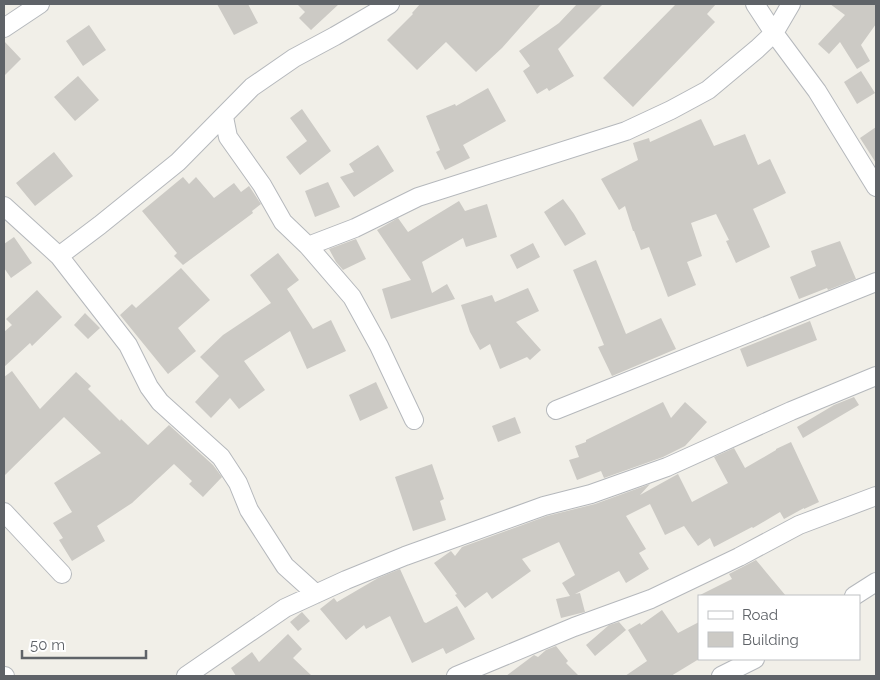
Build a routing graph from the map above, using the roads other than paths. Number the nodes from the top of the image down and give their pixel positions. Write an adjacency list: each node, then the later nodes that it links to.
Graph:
1 (40, 4): 5 (street)
2 (390, 4): 7 (street)
3 (755, 4): 6 (street)
4 (791, 4): 6 (street)
5 (4, 28)
6 (774, 33): 10 (street); 12 (street)
7 (224, 117): 8 (street); 9 (street)
8 (228, 137): 9 (street); 12 (street)
9 (203, 138): 13 (street)
10 (876, 188)
11 (4, 206): 13 (street)
12 (308, 246): 17 (street)
13 (59, 256): 22 (street)
14 (876, 282): 16 (street)
15 (876, 376): 22 (street)
16 (556, 410)
17 (414, 420)
18 (876, 496): 26 (street)
19 (4, 512): 20 (street)
20 (62, 574)
21 (876, 582): 23 (street)
22 (316, 594): 25 (street)
23 (856, 595)
24 (753, 660): 27 (street)
25 (186, 676)
26 (456, 676)
27 (721, 676)

